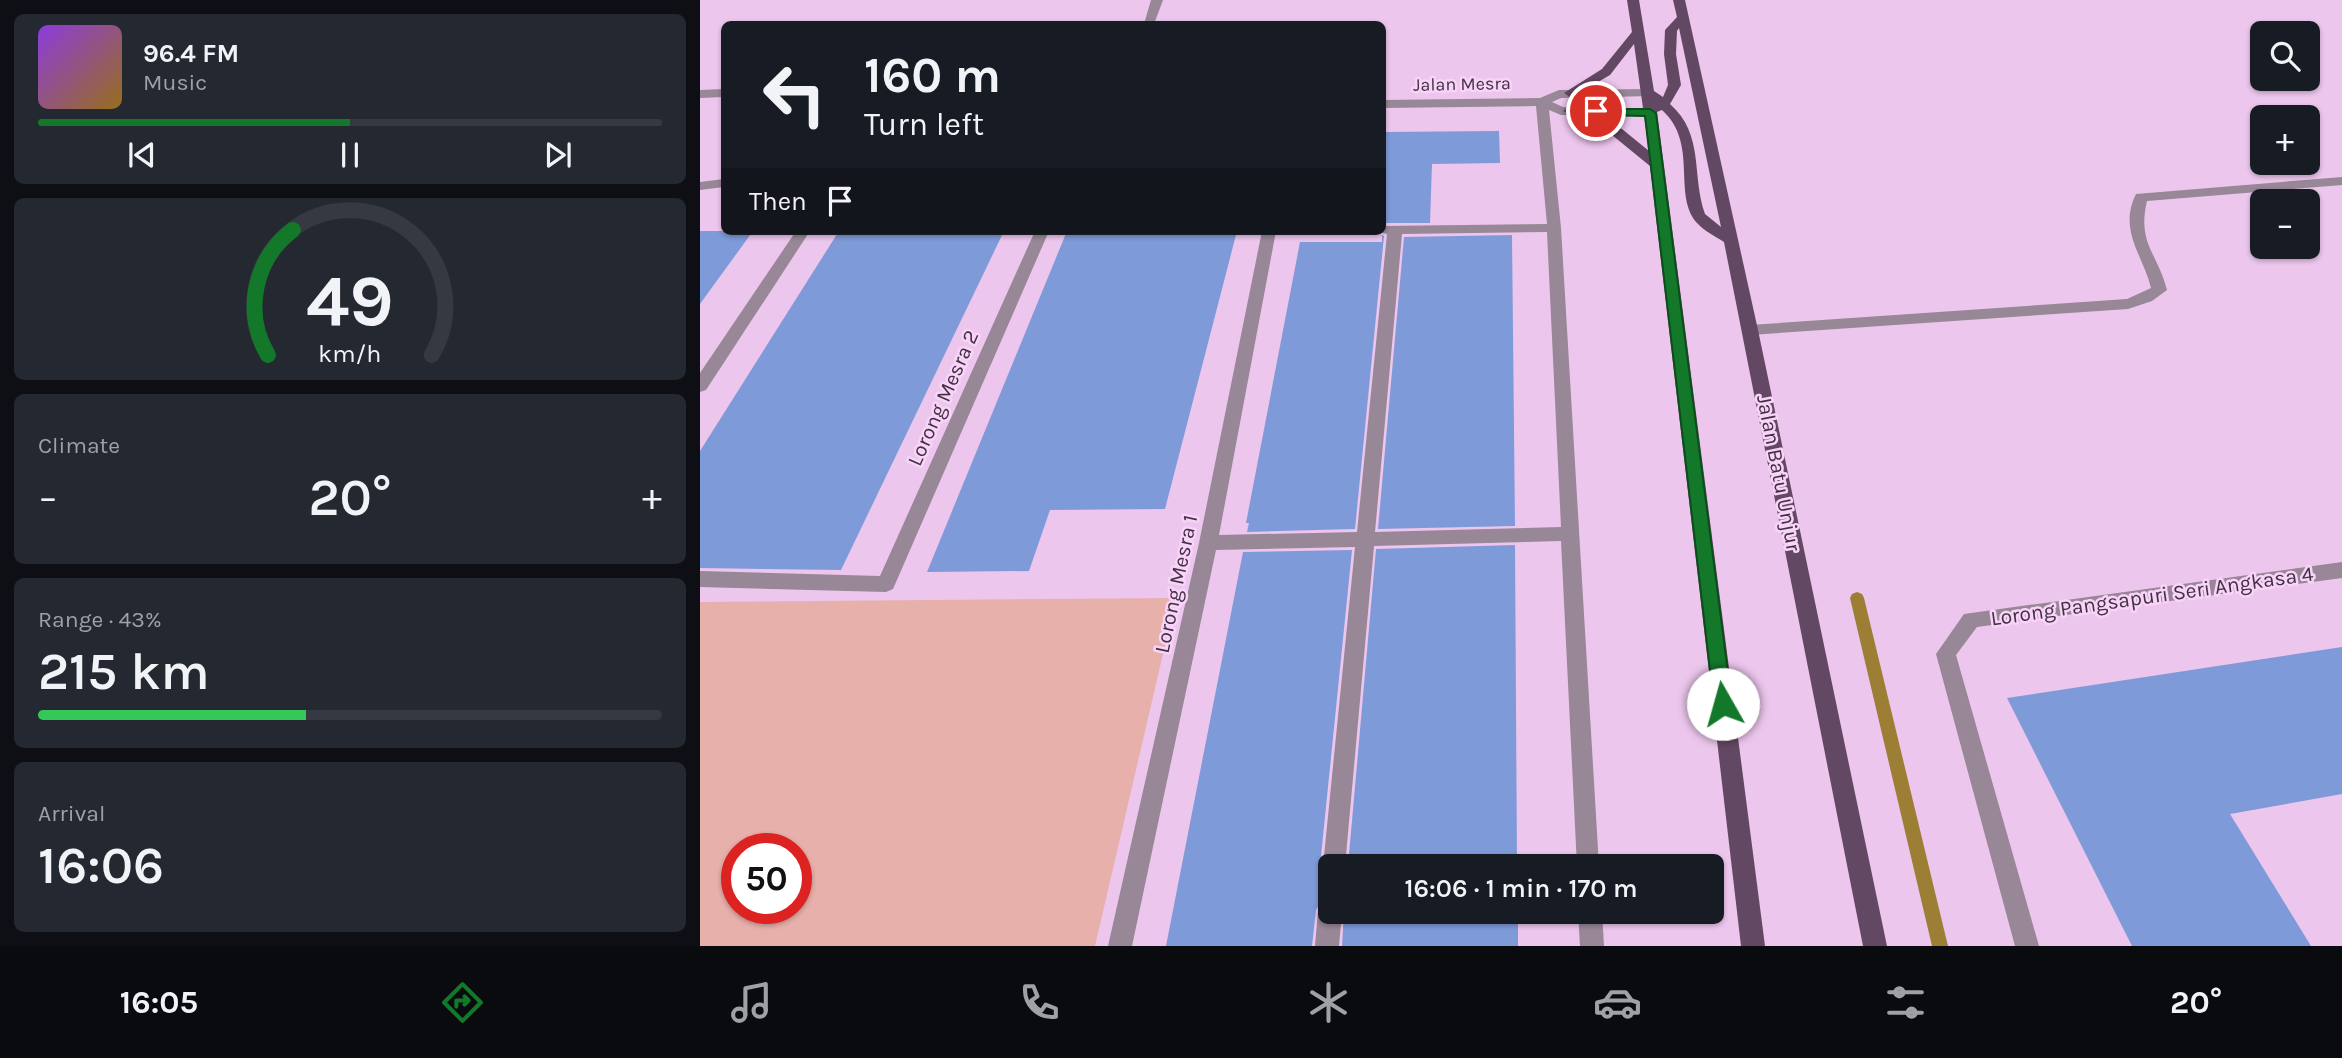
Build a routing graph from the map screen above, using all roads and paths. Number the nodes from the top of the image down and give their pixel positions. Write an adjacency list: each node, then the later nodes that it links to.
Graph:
1 (1157, 0): 5 (street)
2 (1633, 0): 6 (main road)
3 (1679, 0): 4 (main road, Jalan Batu Unjur)
4 (1683, 18): 13 (main road); 25 (main road, Jalan Batu Unjur)
5 (1150, 21)
6 (1638, 32): 8 (main road); 9 (main road)
7 (721, 93): 10 (street)
8 (1570, 93): 9 (street); 11 (street)
9 (1648, 93): 13 (main road); 15 (main road)
10 (700, 94)
11 (1542, 102): 12 (street, Jalan Mesra); 14 (street); 20 (street)
12 (1386, 104)
13 (1665, 104): 15 (main road); 25 (main road)
14 (1569, 111): 15 (street); 16 (main road)
15 (1650, 113): 16 (main road)
16 (1657, 165): 40 (main road)
17 (2342, 181): 26 (street)
18 (721, 183): 19 (street)
19 (700, 186)
20 (1554, 228): 21 (street); 28 (street)
21 (1389, 230): 29 (street)
22 (800, 235): 27 (street)
23 (1040, 235): 32 (street, Lorong Mesra 2)
24 (1268, 235): 30 (street, Lorong Mesra 1)
25 (1731, 240): 26 (main road, Jalan Batu Unjur)
26 (1750, 330): 41 (main road, Jalan Batu Unjur)
27 (700, 386)
28 (1569, 534): 29 (street); 34 (street)
29 (1365, 537): 30 (street); 33 (street)
30 (1209, 543): 37 (street, Lorong Mesra 1)
31 (2342, 570): 42 (street, Lorong Pangsapuri Seri Angkasa 4)
32 (700, 579)
33 (1335, 854)
34 (1587, 854)
35 (1329, 924): 38 (street)
36 (1591, 924): 39 (street)
37 (1120, 946)
38 (1327, 946)
39 (1592, 946)
40 (1753, 946)
41 (1875, 946)
42 (2027, 946)

